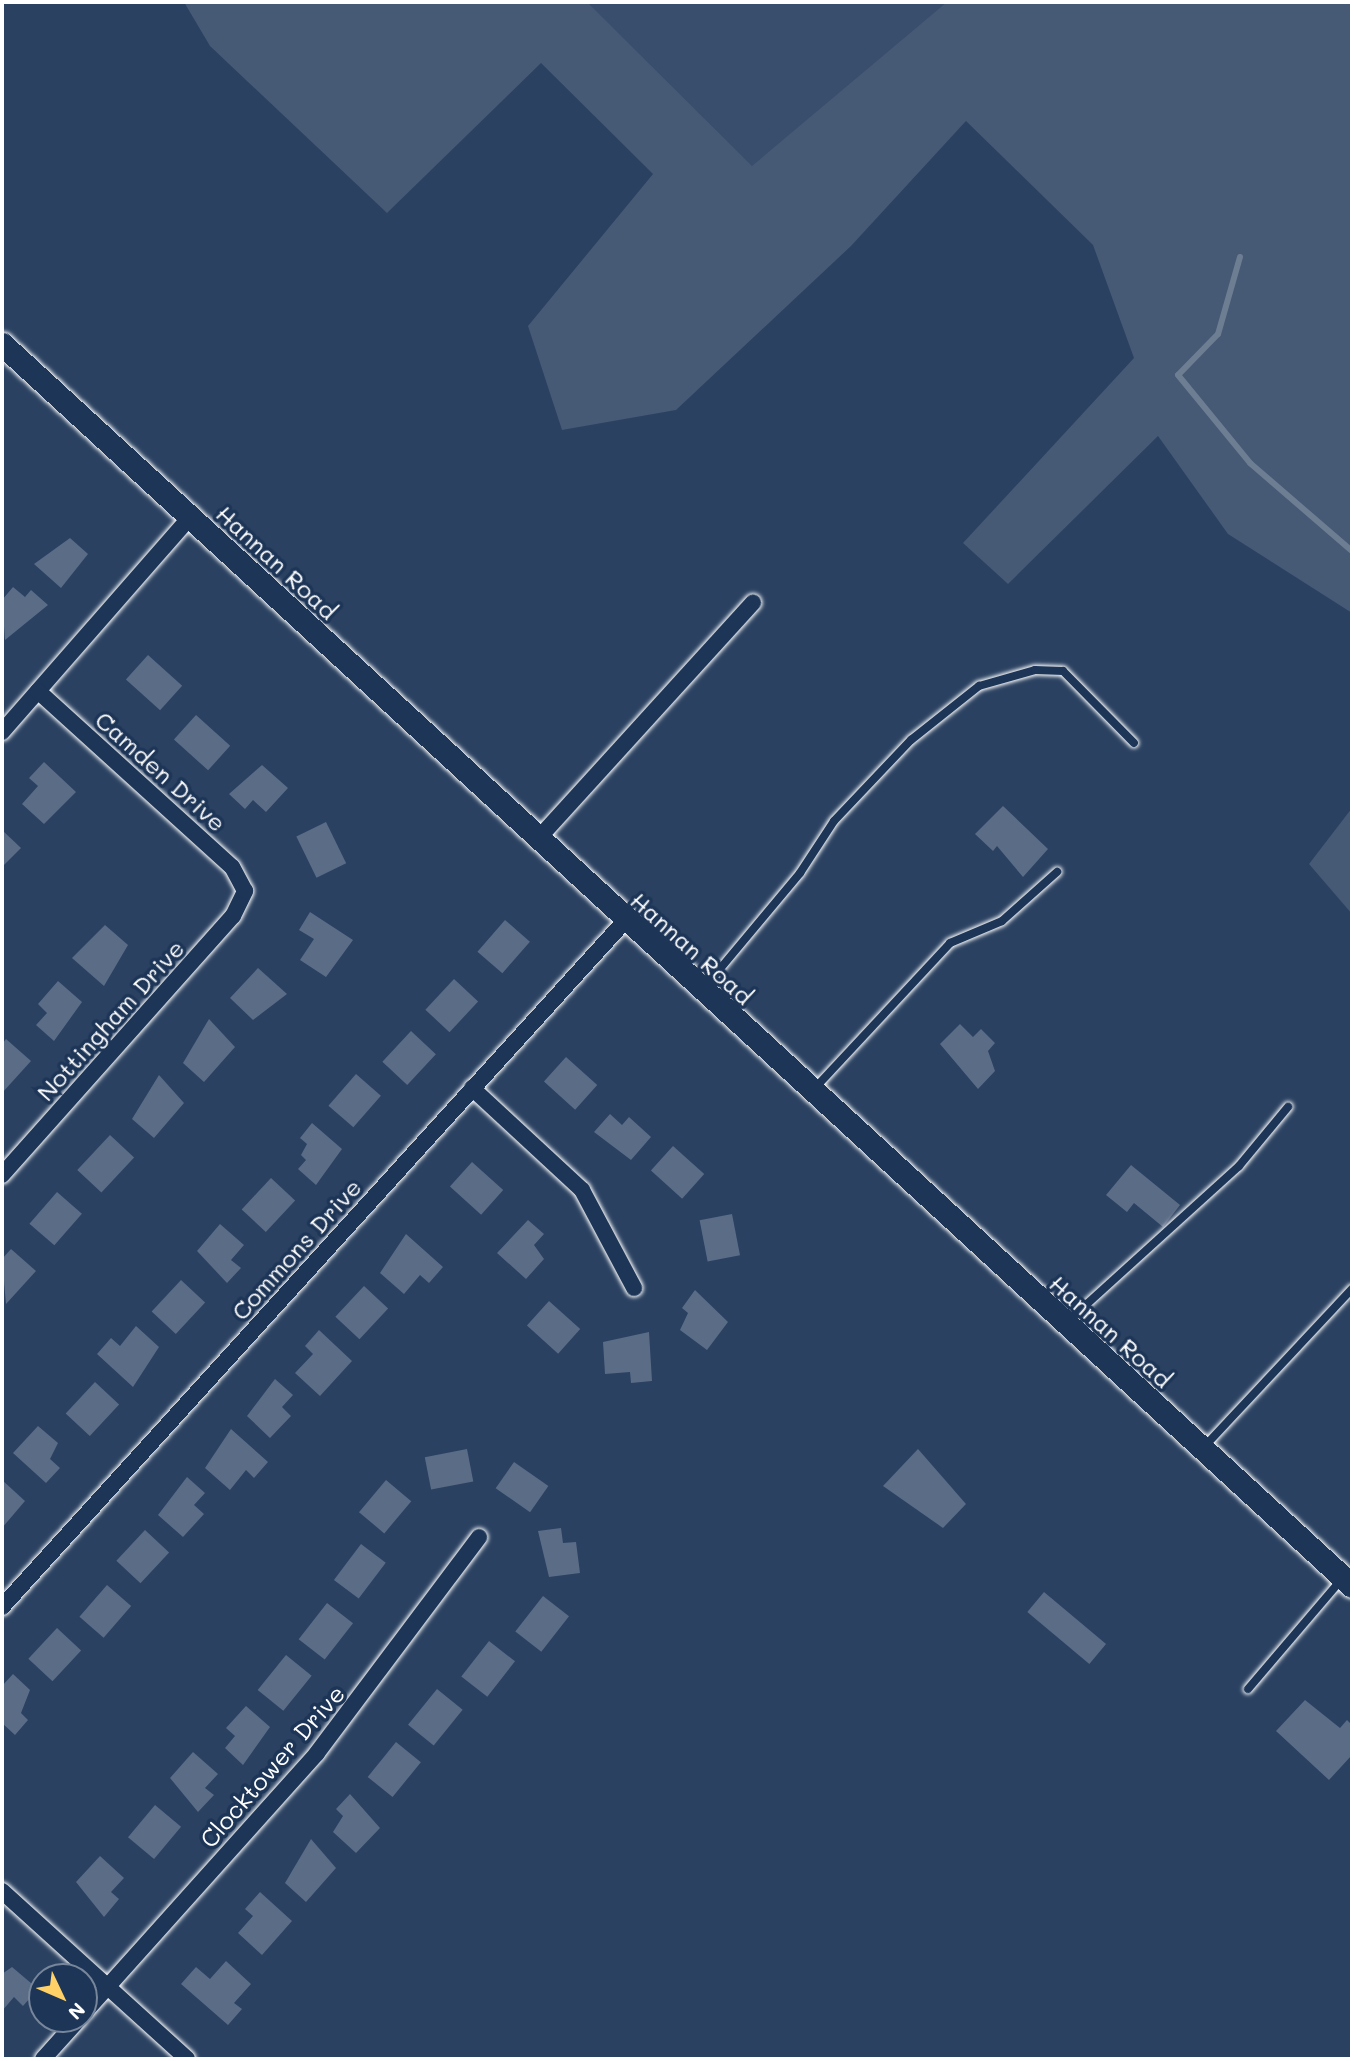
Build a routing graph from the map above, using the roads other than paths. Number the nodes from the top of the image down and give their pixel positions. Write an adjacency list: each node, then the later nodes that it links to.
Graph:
1 (2, 344): 2 (street, Hannan Road)
2 (190, 517): 4 (street); 7 (street, Hannan Road)
3 (753, 603): 7 (street)
4 (38, 691): 5 (street); 9 (street, Camden Drive)
5 (2, 732)
6 (1134, 743): 11 (lane)
7 (537, 840): 10 (street, Hannan Road)
8 (1057, 872): 13 (lane)
9 (245, 891): 15 (street, Nottingham Drive)
10 (624, 922): 11 (street, Hannan Road); 12 (street, Commons Drive)
11 (701, 992): 13 (street, Hannan Road)
12 (472, 1088): 16 (street); 22 (street, Commons Drive)
13 (811, 1093): 18 (street, Hannan Road)
14 (1288, 1107): 18 (lane)
15 (2, 1175)
16 (634, 1288)
17 (1352, 1289): 19 (lane)
18 (1065, 1325): 19 (street, Hannan Road)
19 (1202, 1449): 21 (street, Hannan Road)
20 (479, 1537): 25 (street, Clocktower Drive)
21 (1348, 1582): 23 (lane)
22 (2, 1607)
23 (1248, 1689)
24 (2, 1891): 25 (street)
25 (108, 1986): 26 (street, Clocktower Drive); 29 (street)
26 (98, 1997)
27 (66, 2033): 28 (street)
28 (43, 2059)
29 (187, 2059)

